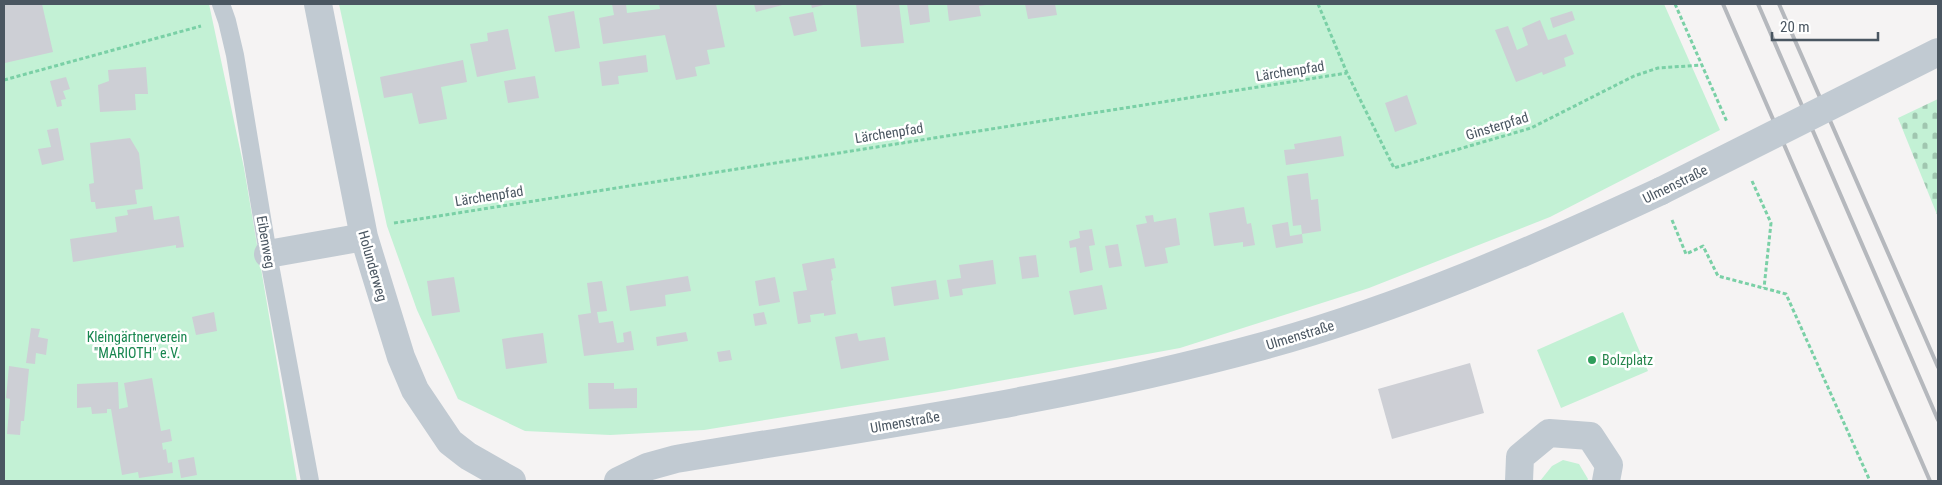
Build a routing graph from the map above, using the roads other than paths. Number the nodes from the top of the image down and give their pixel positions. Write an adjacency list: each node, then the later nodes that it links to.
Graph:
1 (221, 4): 5 (lane, Eibenweg)
2 (318, 4): 4 (street, Holunderweg)
3 (1938, 52): 8 (street, Ulmenstraße, bridge)
4 (364, 237): 5 (street); 7 (street, Holunderweg)
5 (268, 254): 6 (lane, Eibenweg)
6 (310, 481)
7 (512, 481)
8 (618, 481)
9 (1519, 481): 10 (street)
10 (1606, 481)

